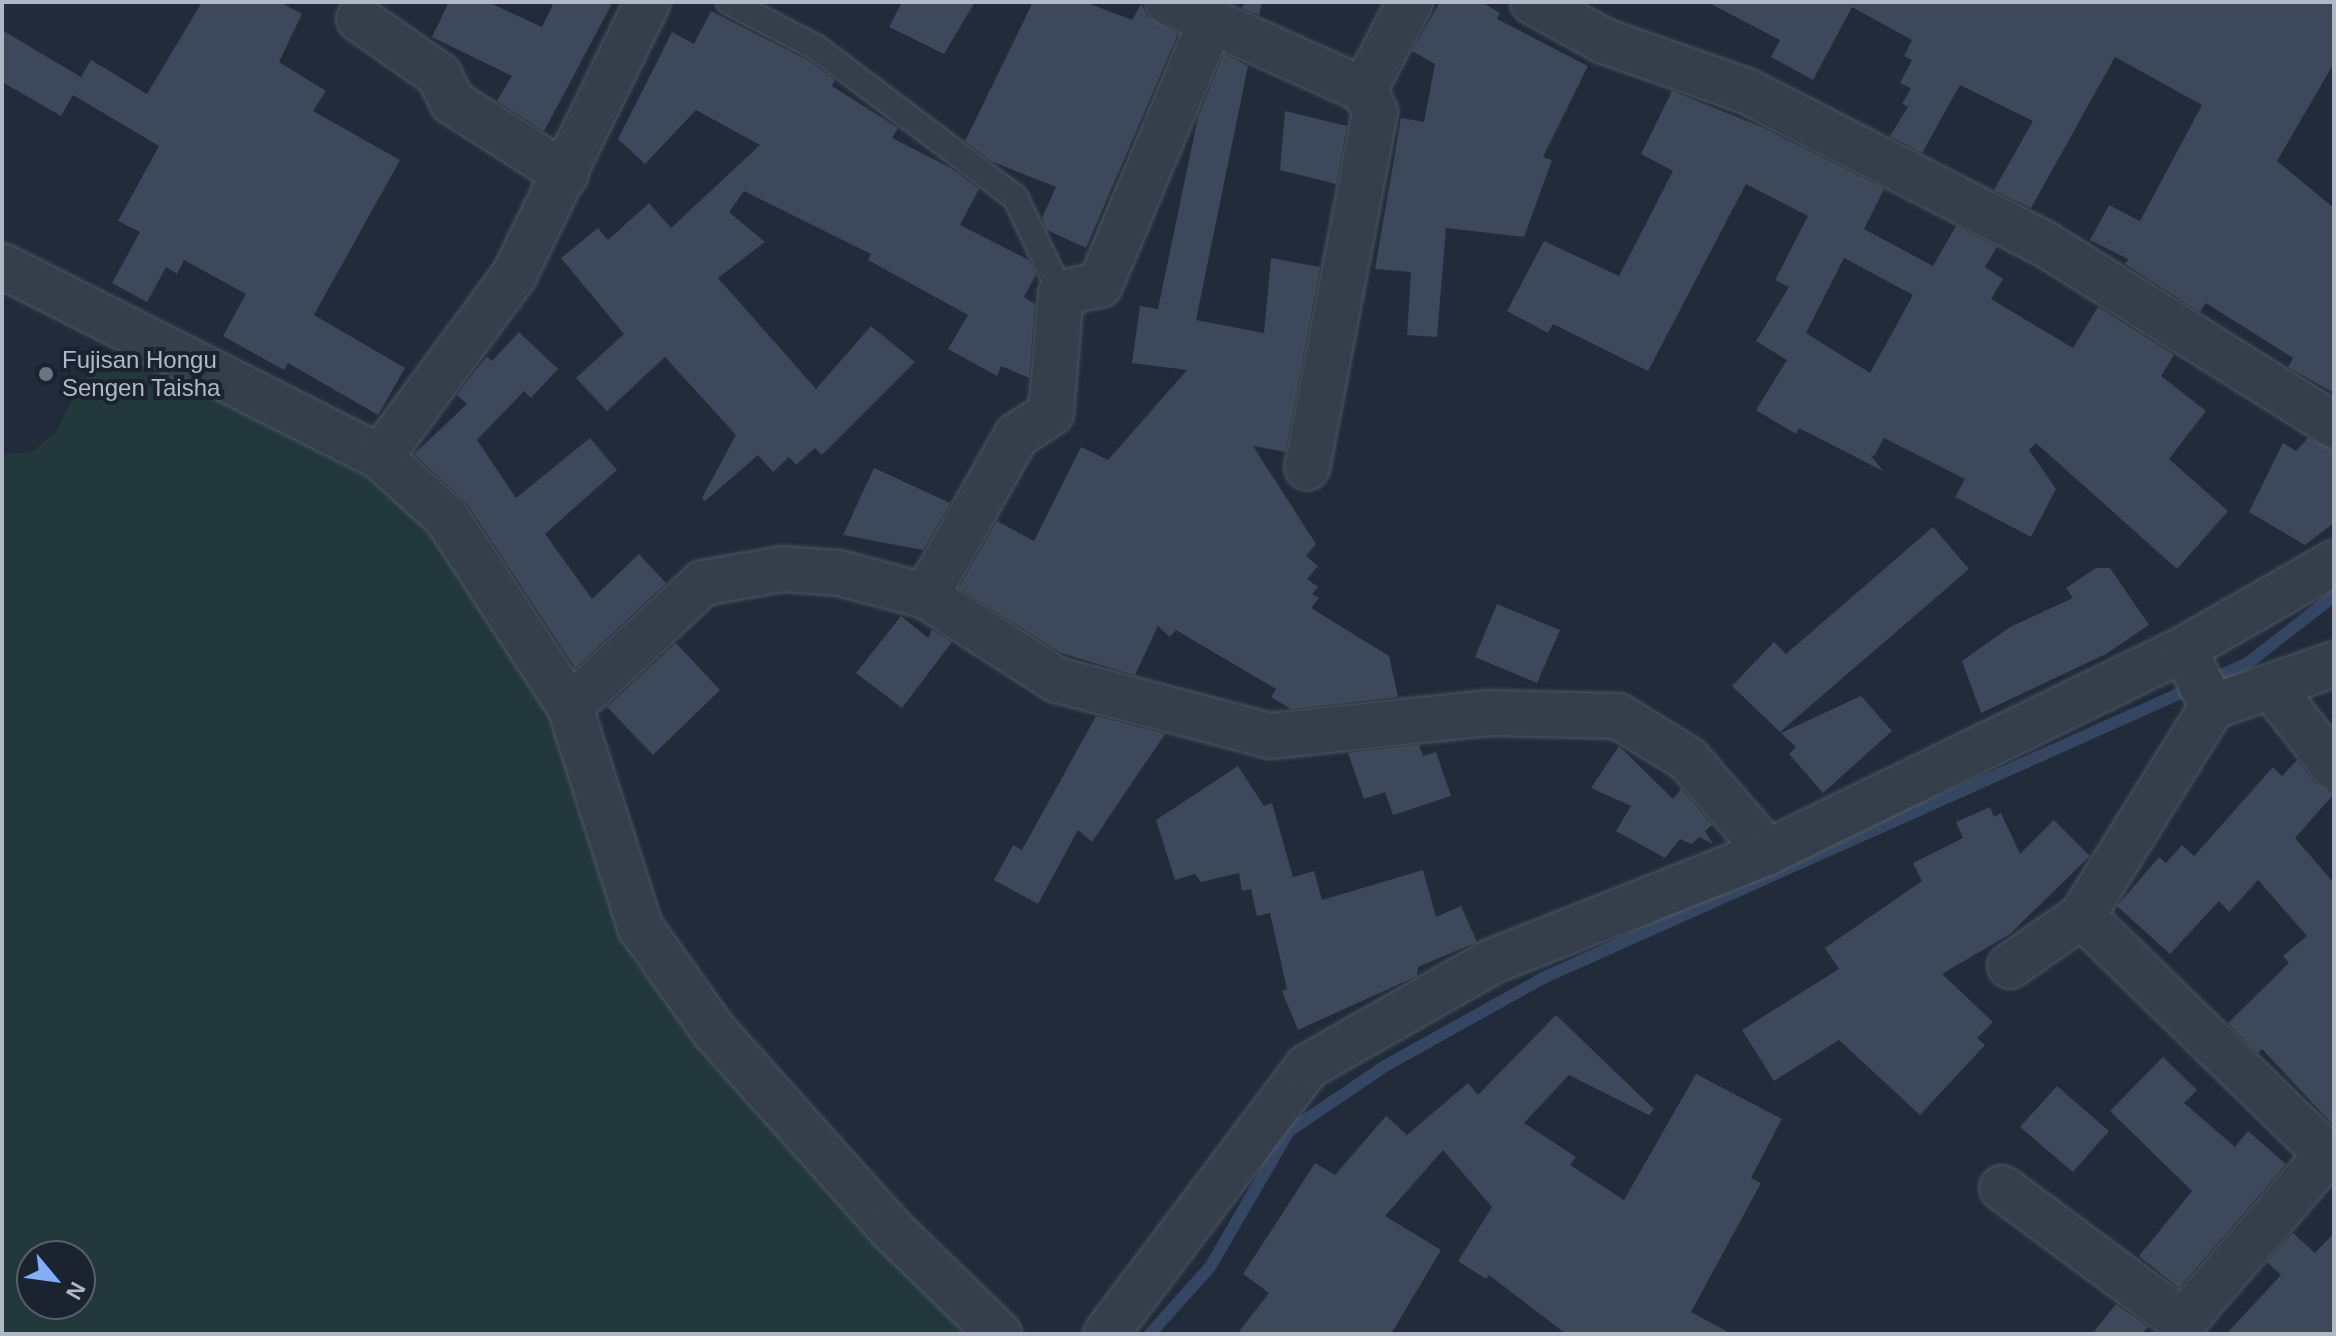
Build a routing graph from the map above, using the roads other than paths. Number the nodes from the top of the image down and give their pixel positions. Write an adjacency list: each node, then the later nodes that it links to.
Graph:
1 (648, 2): 9 (street)
2 (729, 2): 11 (lane)
3 (1168, 2): 7 (street)
4 (1410, 2): 8 (street)
5 (1533, 2): 12 (street)
6 (359, 19): 9 (street)
7 (1210, 23): 8 (street); 11 (street)
8 (1364, 90): 14 (street)
9 (566, 175): 13 (street)
10 (2, 266): 13 (street)
11 (1061, 293): 16 (street)
12 (2334, 425)
13 (380, 457): 20 (street)
14 (1307, 468)
15 (2332, 569): 17 (street)
16 (926, 596): 20 (street); 23 (street)
17 (2184, 649): 21 (street); 23 (street)
18 (2334, 664): 19 (street)
19 (2271, 687): 21 (street); 22 (street)
20 (570, 707): 28 (street)
21 (2212, 707): 24 (street)
22 (2334, 767)
23 (1768, 852): 29 (street)
24 (2082, 916): 25 (street); 26 (street)
25 (2010, 966)
26 (2331, 1158): 27 (street)
27 (2002, 1188)
28 (999, 1334)
29 (1106, 1334)

